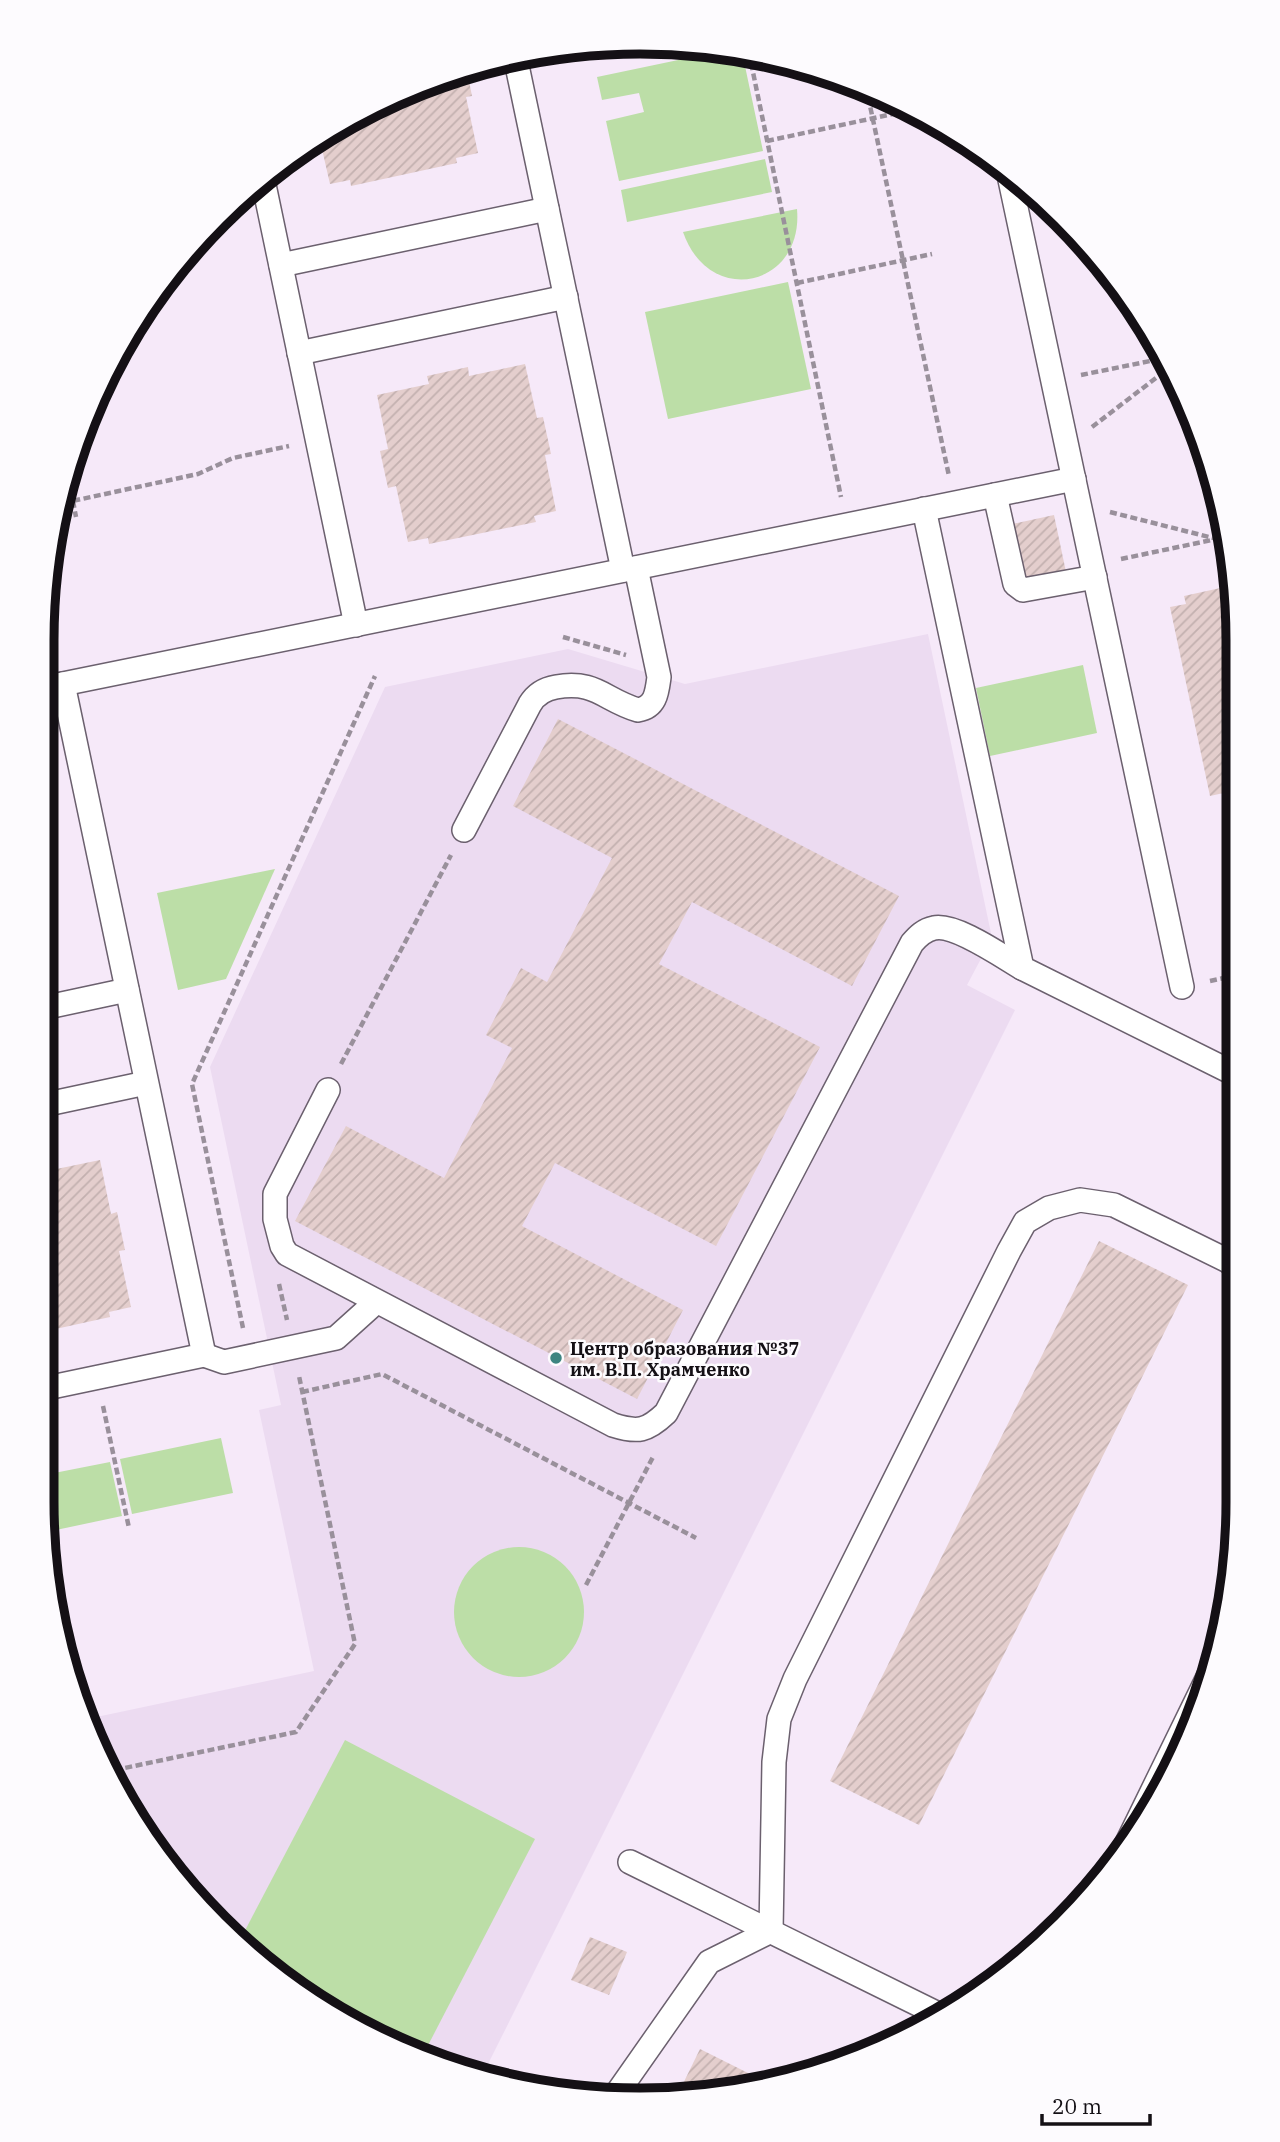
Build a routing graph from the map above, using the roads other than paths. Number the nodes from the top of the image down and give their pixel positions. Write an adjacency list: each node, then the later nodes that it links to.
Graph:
1 (517, 68): 4 (lane)
2 (1012, 188): 8 (lane)
3 (265, 190): 5 (lane)
4 (547, 209): 5 (lane); 6 (lane)
5 (281, 265): 7 (lane)
6 (565, 297): 7 (lane); 11 (lane)
7 (299, 353): 13 (lane)
8 (1074, 479): 9 (lane); 12 (lane)
9 (995, 495): 10 (lane); 12 (lane)
10 (925, 509): 11 (lane); 17 (lane)
11 (630, 569): 13 (lane); 16 (lane)
12 (1093, 571): 18 (lane)
13 (356, 625): 14 (lane)
14 (54, 686)
15 (54, 690): 19 (lane)
16 (464, 830)
17 (1022, 968): 21 (lane); 26 (lane)
18 (1182, 986)
19 (127, 990): 20 (lane); 22 (lane)
20 (54, 1005)
21 (1226, 1070)
22 (146, 1083): 24 (lane); 27 (lane)
23 (328, 1090): 26 (lane)
24 (54, 1103)
25 (1226, 1260): 30 (lane)
26 (376, 1302): 27 (lane)
27 (204, 1355): 28 (lane)
28 (54, 1386)
29 (631, 1862): 30 (lane)
30 (771, 1931): 31 (lane); 32 (lane)
31 (931, 2010)
32 (621, 2087)

